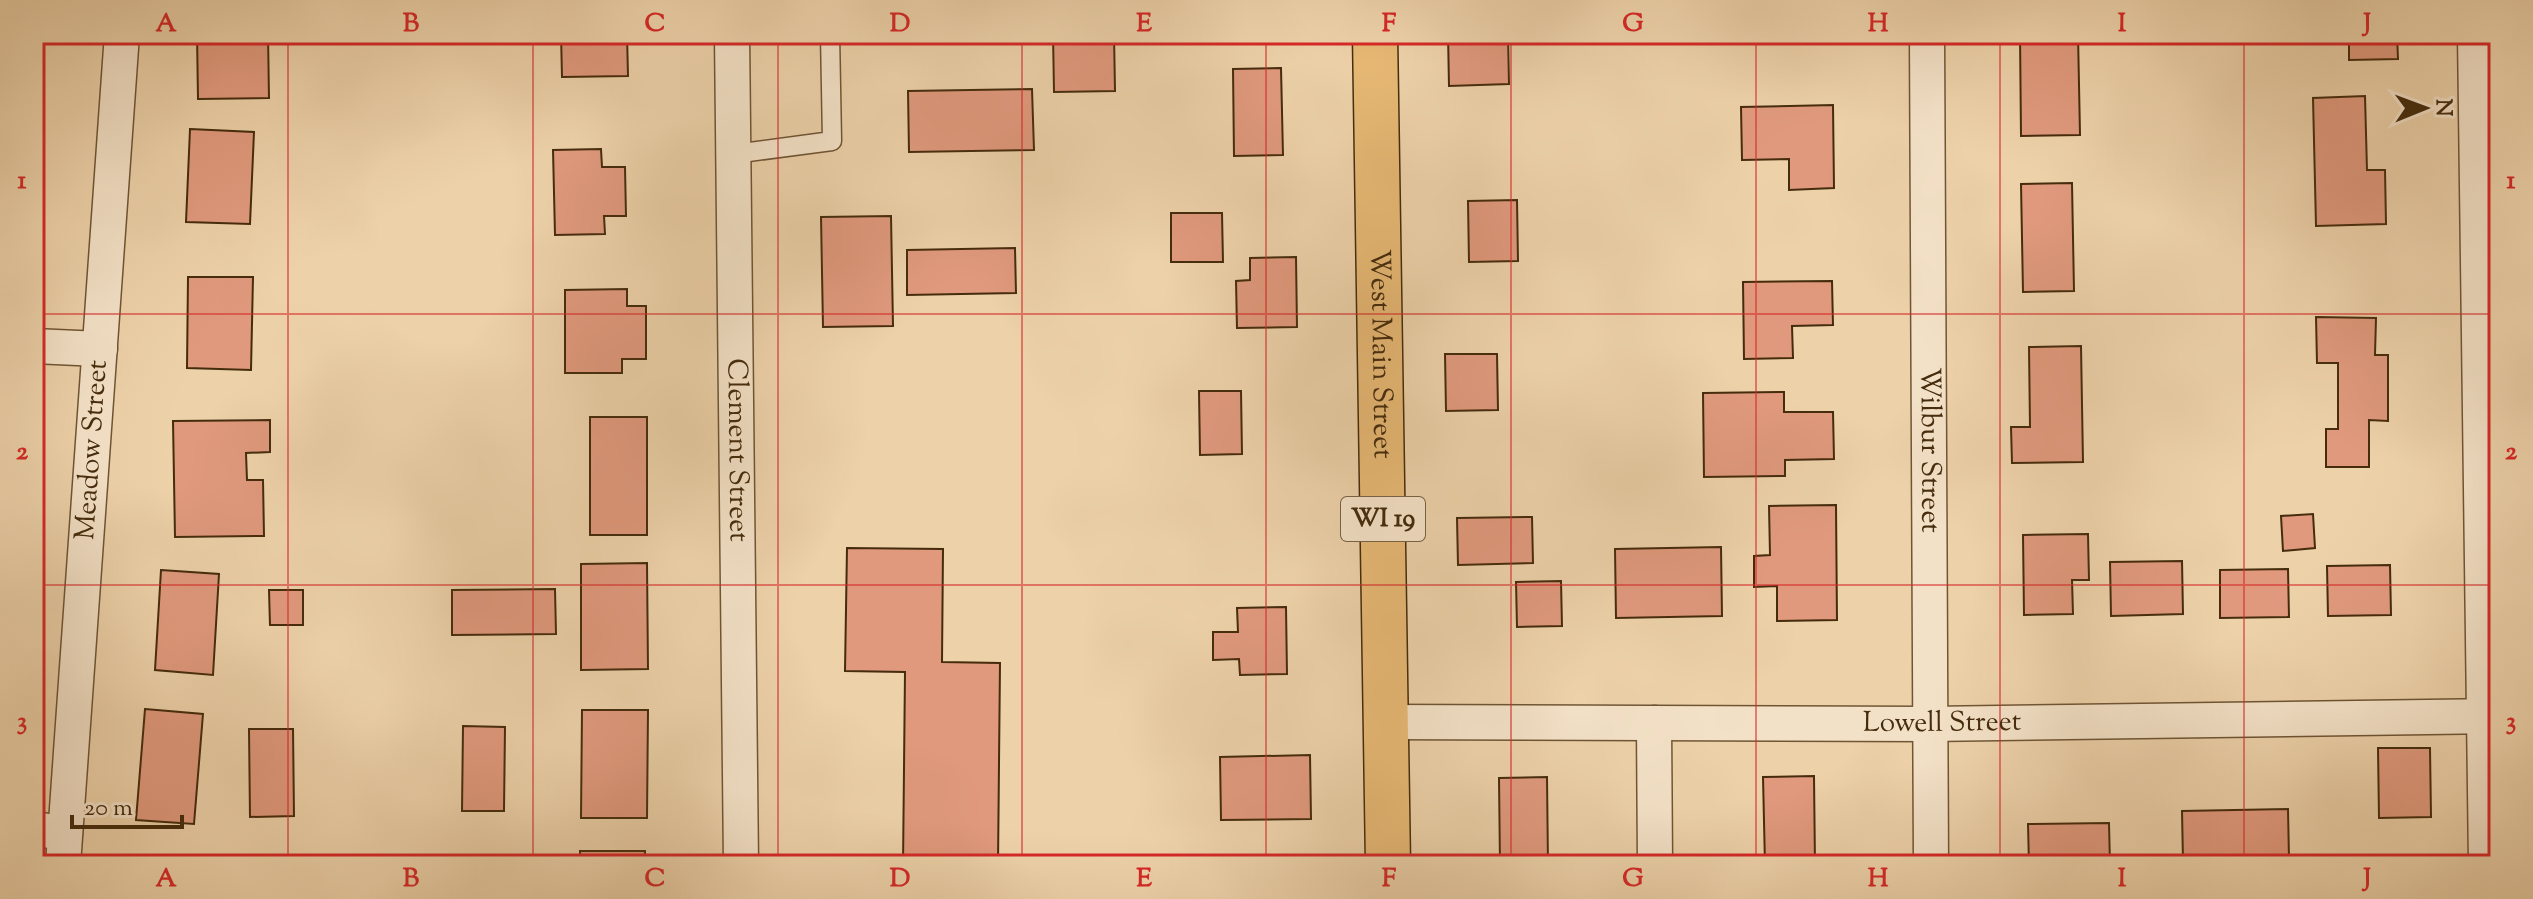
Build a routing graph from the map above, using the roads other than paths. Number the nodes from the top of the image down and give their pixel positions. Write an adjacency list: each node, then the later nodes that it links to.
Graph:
1 (122, 34): 9 (street, Meadow Street)
2 (732, 34): 7 (street, Clement Street)
3 (830, 34): 7 (lane)
4 (1375, 34): 11 (main road, West Main Street / WI 19)
5 (1927, 34): 13 (street, Wilbur Street)
6 (2475, 34): 10 (street)
7 (734, 154): 15 (street, Clement Street)
8 (34, 346): 9 (street)
9 (100, 349): 14 (street, Meadow Street)
10 (2492, 716): 13 (street, Lowell Street); 19 (street)
11 (1386, 722): 12 (street, Lowell Street); 16 (main road, West Main Street / WI 19)
12 (1654, 723): 13 (street, Lowell Street); 17 (street)
13 (1929, 724): 18 (street, Wilbur Street)
14 (54, 842)
15 (741, 865)
16 (1388, 865)
17 (1655, 865)
18 (1931, 865)
19 (2486, 865)

